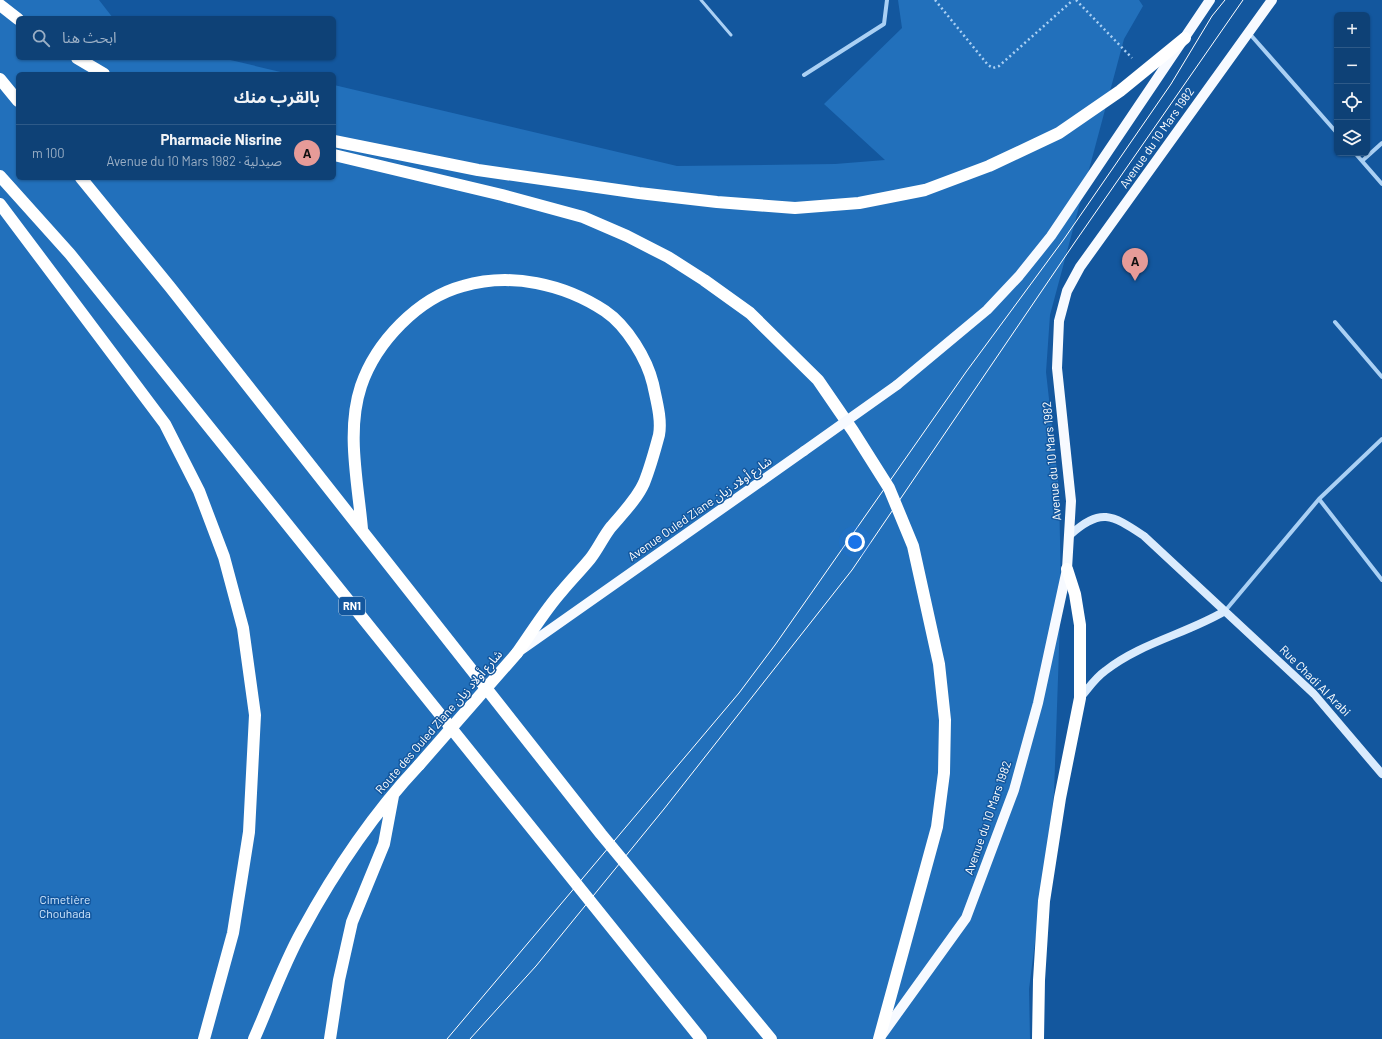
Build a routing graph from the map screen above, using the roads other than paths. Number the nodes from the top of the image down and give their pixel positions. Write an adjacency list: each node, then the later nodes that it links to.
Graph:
1 (701, 0): 8 (lane)
2 (887, 0): 12 (street)
3 (1210, 0): 9 (main road)
4 (1272, 0): 7 (main road, Avenue du 10 Mars 1982)
5 (0, 4): 6 (highway)
6 (16, 17)
7 (1249, 33): 15 (street); 30 (main road, Avenue du 10 Mars 1982)
8 (731, 35)
9 (1185, 38): 16 (highway); 34 (main road, Avenue Ouled Ziane شارع أولاد زيان, bridge)
10 (80, 60): 11 (highway)
11 (101, 72)
12 (804, 75)
13 (0, 79): 14 (highway)
14 (16, 99)
15 (1334, 130)
16 (336, 141)
17 (1382, 143): 20 (street)
18 (336, 155): 43 (highway)
19 (1358, 156): 20 (street)
20 (1362, 161): 23 (street)
21 (0, 176): 41 (highway, RN1)
22 (83, 180): 29 (highway)
23 (1382, 184)
24 (0, 204): 38 (highway)
25 (1335, 322): 26 (street)
26 (1382, 377)
27 (1382, 439): 28 (street)
28 (1319, 499): 32 (street); 33 (street)
29 (362, 529): 34 (highway, Route des Ouled Ziane شارع أولاد زيان); 42 (highway)
30 (1070, 535): 31 (main road, Avenue du 10 Mars 1982); 33 (street, Rue Chadi Al Arabi)
31 (1067, 569): 35 (highway); 43 (main road, Avenue du 10 Mars 1982)
32 (1382, 580)
33 (1225, 611): 35 (street); 36 (street, Rue Chadi Al Arabi)
34 (517, 652): 37 (highway, Route des Ouled Ziane شارع أولاد زيان, bridge)
35 (1080, 698): 44 (highway)
36 (1382, 774)
37 (394, 791): 39 (highway, Route des Ouled Ziane شارع أولاد زيان); 40 (highway)
38 (204, 1039)
39 (254, 1039)
40 (330, 1039)
41 (701, 1039)
42 (771, 1039)
43 (879, 1039)
44 (1038, 1039)

